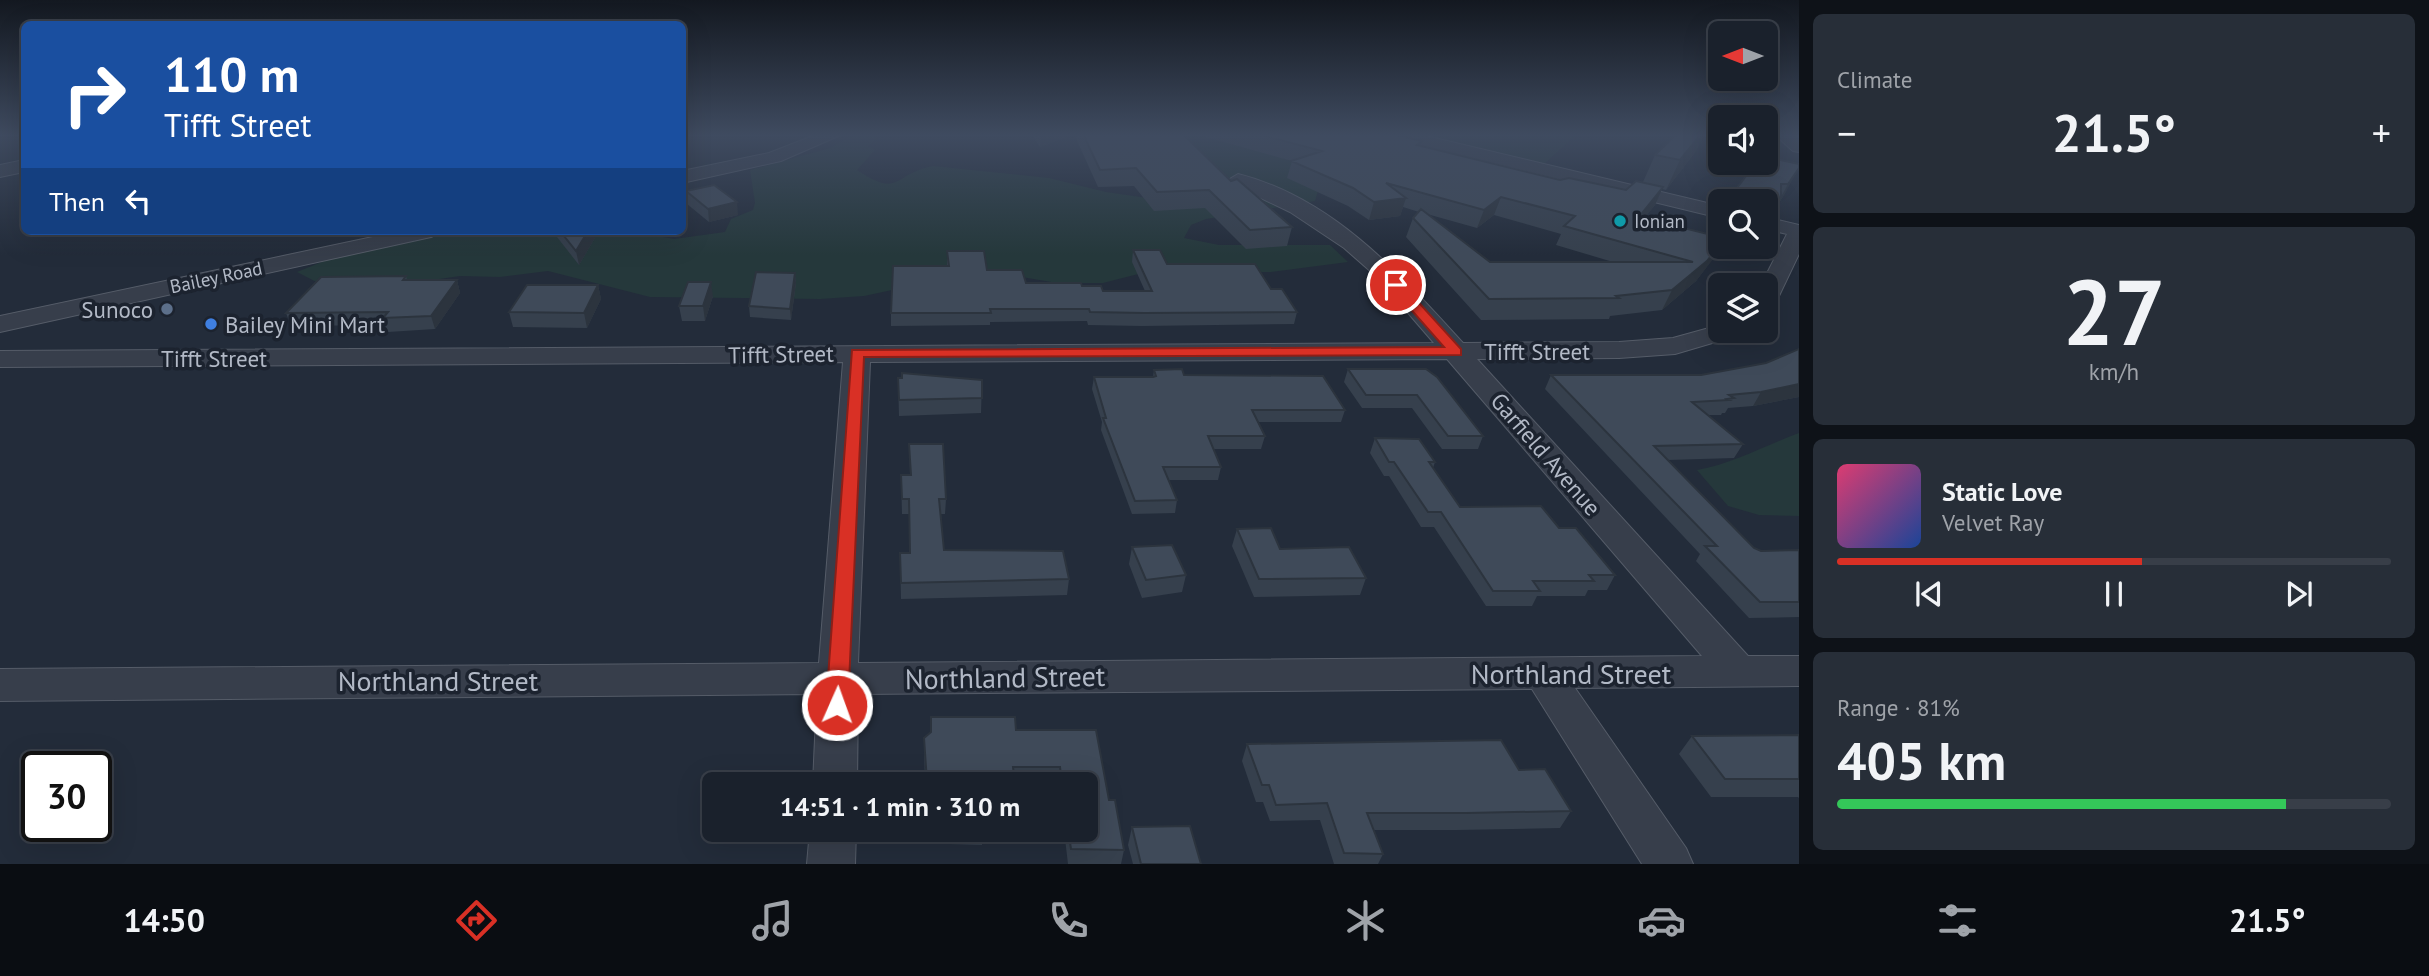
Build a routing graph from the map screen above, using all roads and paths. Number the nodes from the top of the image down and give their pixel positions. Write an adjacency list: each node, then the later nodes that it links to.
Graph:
1 (1563, 174): 3 (street)
2 (1238, 180): 10 (street, Garfield Avenue)
3 (1708, 209)
4 (1778, 226): 5 (street)
5 (1799, 232): 7 (street)
6 (412, 235): 8 (street, Bailey Road)
7 (1778, 274)
8 (0, 324)
9 (1708, 337): 10 (street, Tifft Street)
10 (1456, 352): 11 (street, Tifft Street); 15 (street, Garfield Avenue)
11 (857, 353): 12 (street, Tifft Street); 16 (street)
12 (0, 359)
13 (1799, 671): 15 (street, Northland Street)
14 (1542, 672): 15 (street, Northland Street); 16 (street, Northland Street); 21 (street)
15 (1740, 673)
16 (838, 678): 17 (street, Northland Street); 18 (street)
17 (0, 685)
18 (835, 772)
19 (832, 842): 20 (street)
20 (831, 864)
21 (1669, 864)

